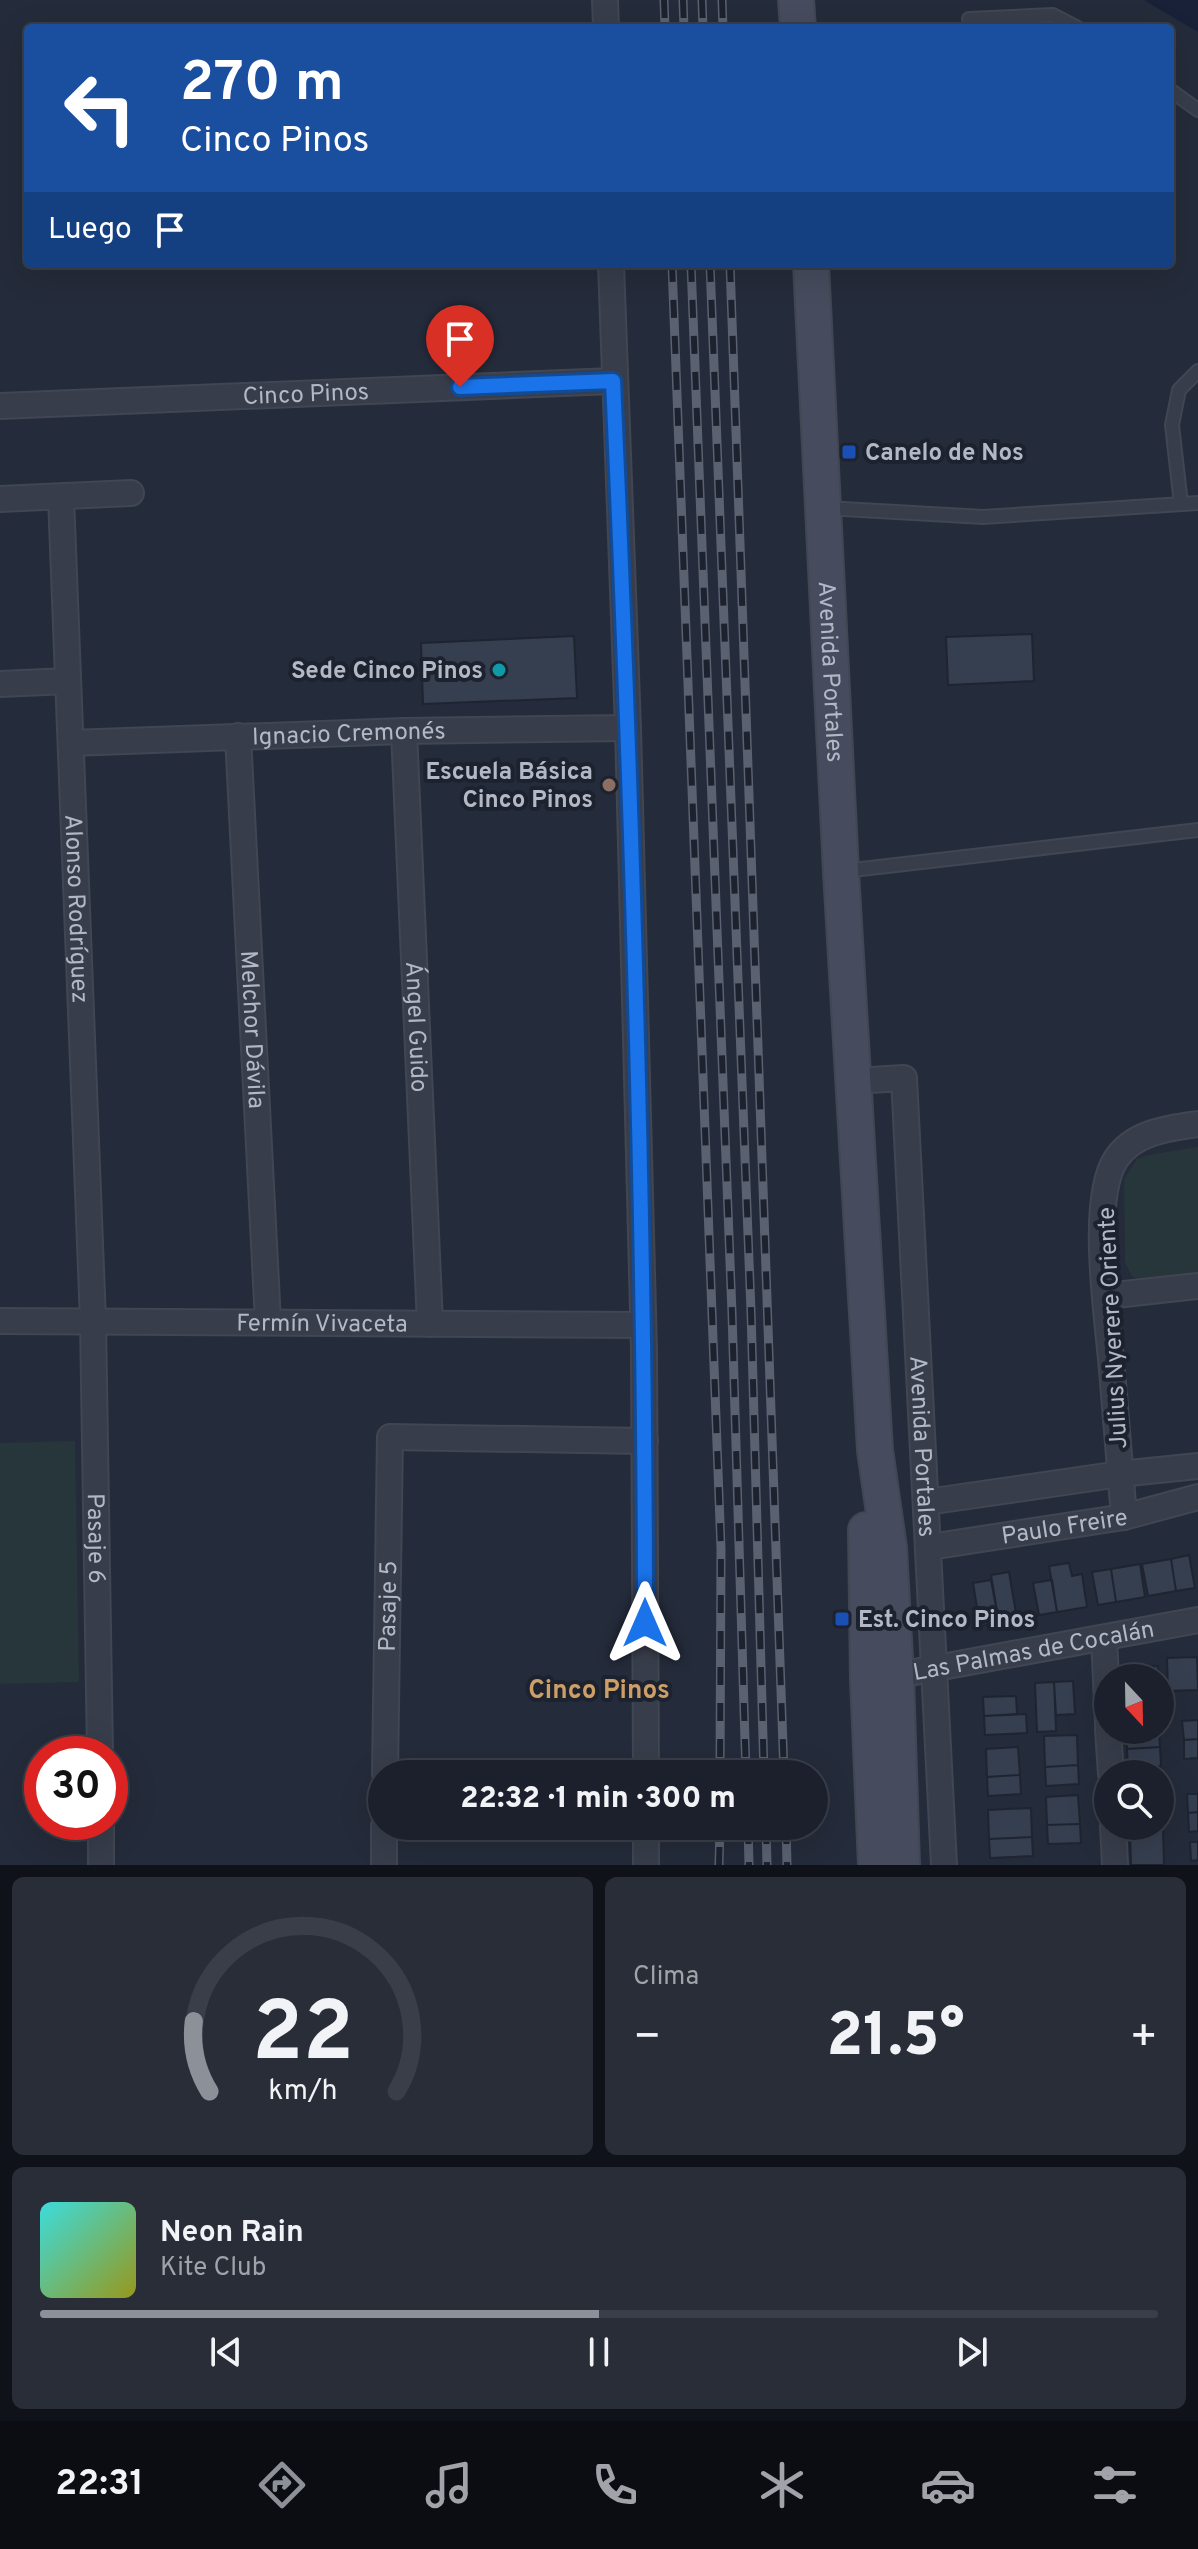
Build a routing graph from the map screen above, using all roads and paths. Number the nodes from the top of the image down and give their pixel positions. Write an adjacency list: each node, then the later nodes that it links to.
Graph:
1 (605, 0): 4 (street)
2 (796, 0): 5 (main road)
3 (969, 19): 6 (lane)
4 (606, 24)
5 (798, 24)
6 (1070, 24)
7 (1174, 93): 8 (lane)
8 (1198, 110)
9 (611, 268): 12 (street)
10 (811, 268): 19 (main road, Avenida Portales)
11 (1198, 371): 18 (lane)
12 (613, 381): 13 (street, Cinco Pinos); 22 (street)
13 (0, 406)
14 (131, 493): 15 (street)
15 (61, 497): 16 (street); 20 (street, Alonso Rodríguez)
16 (0, 499)
17 (1198, 503): 18 (lane)
18 (1181, 504): 19 (lane)
19 (823, 507): 27 (main road, Avenida Portales)
20 (68, 681): 21 (street); 25 (street, Alonso Rodríguez)
21 (0, 684)
22 (628, 728): 23 (street, Ignacio Cremonés); 36 (street)
23 (404, 731): 24 (street, Ignacio Cremonés); 35 (street, Ángel Guido)
24 (238, 736): 25 (street, Ignacio Cremonés); 34 (street, Melchor Dávila)
25 (71, 743): 33 (street, Alonso Rodríguez)
26 (1198, 830): 27 (lane)
27 (841, 872): 28 (main road, Avenida Portales)
28 (853, 1081): 41 (street, Avenida Portales); 48 (main road, Avenida Portales)
29 (1198, 1124): 31 (street, Julius Nyerere Oriente)
30 (1198, 1286): 31 (street)
31 (1106, 1296): 39 (street, Julius Nyerere Oriente)
32 (0, 1321): 33 (street, Fermín Vivaceta)
33 (93, 1321): 34 (street, Fermín Vivaceta); 49 (street, Pasaje 6)
34 (268, 1322): 35 (street, Fermín Vivaceta)
35 (430, 1324): 36 (street, Fermín Vivaceta)
36 (643, 1325): 37 (street)
37 (645, 1441): 50 (street, Pasaje 5); 51 (street)
38 (1198, 1466): 39 (street, Paulo Freire)
39 (1120, 1474): 41 (street, Paulo Freire); 42 (street, Julius Nyerere Oriente)
40 (1198, 1497): 42 (street, Paulo Freire)
41 (927, 1502): 43 (street, Avenida Portales)
42 (1124, 1517): 43 (street, Paulo Freire)
43 (930, 1547): 47 (street, Avenida Portales)
44 (1198, 1620): 45 (street, Las Palmas de Cocalán)
45 (1104, 1638): 46 (street); 47 (street, Las Palmas de Cocalán)
46 (1105, 1664)
47 (935, 1668): 48 (street, Las Palmas de Cocalán); 61 (street, Avenida Portales)
48 (882, 1678): 59 (main road, Avenida Portales); 60 (main road, Avenida Portales)
49 (100, 1736)
50 (385, 1760)
51 (646, 1760)
52 (101, 1840): 56 (street)
53 (384, 1840): 57 (street)
54 (646, 1840): 58 (street)
55 (1114, 1840): 62 (street)
56 (101, 1865)
57 (384, 1865)
58 (646, 1865)
59 (876, 1865)
60 (902, 1865)
61 (944, 1865)
62 (1115, 1865)

